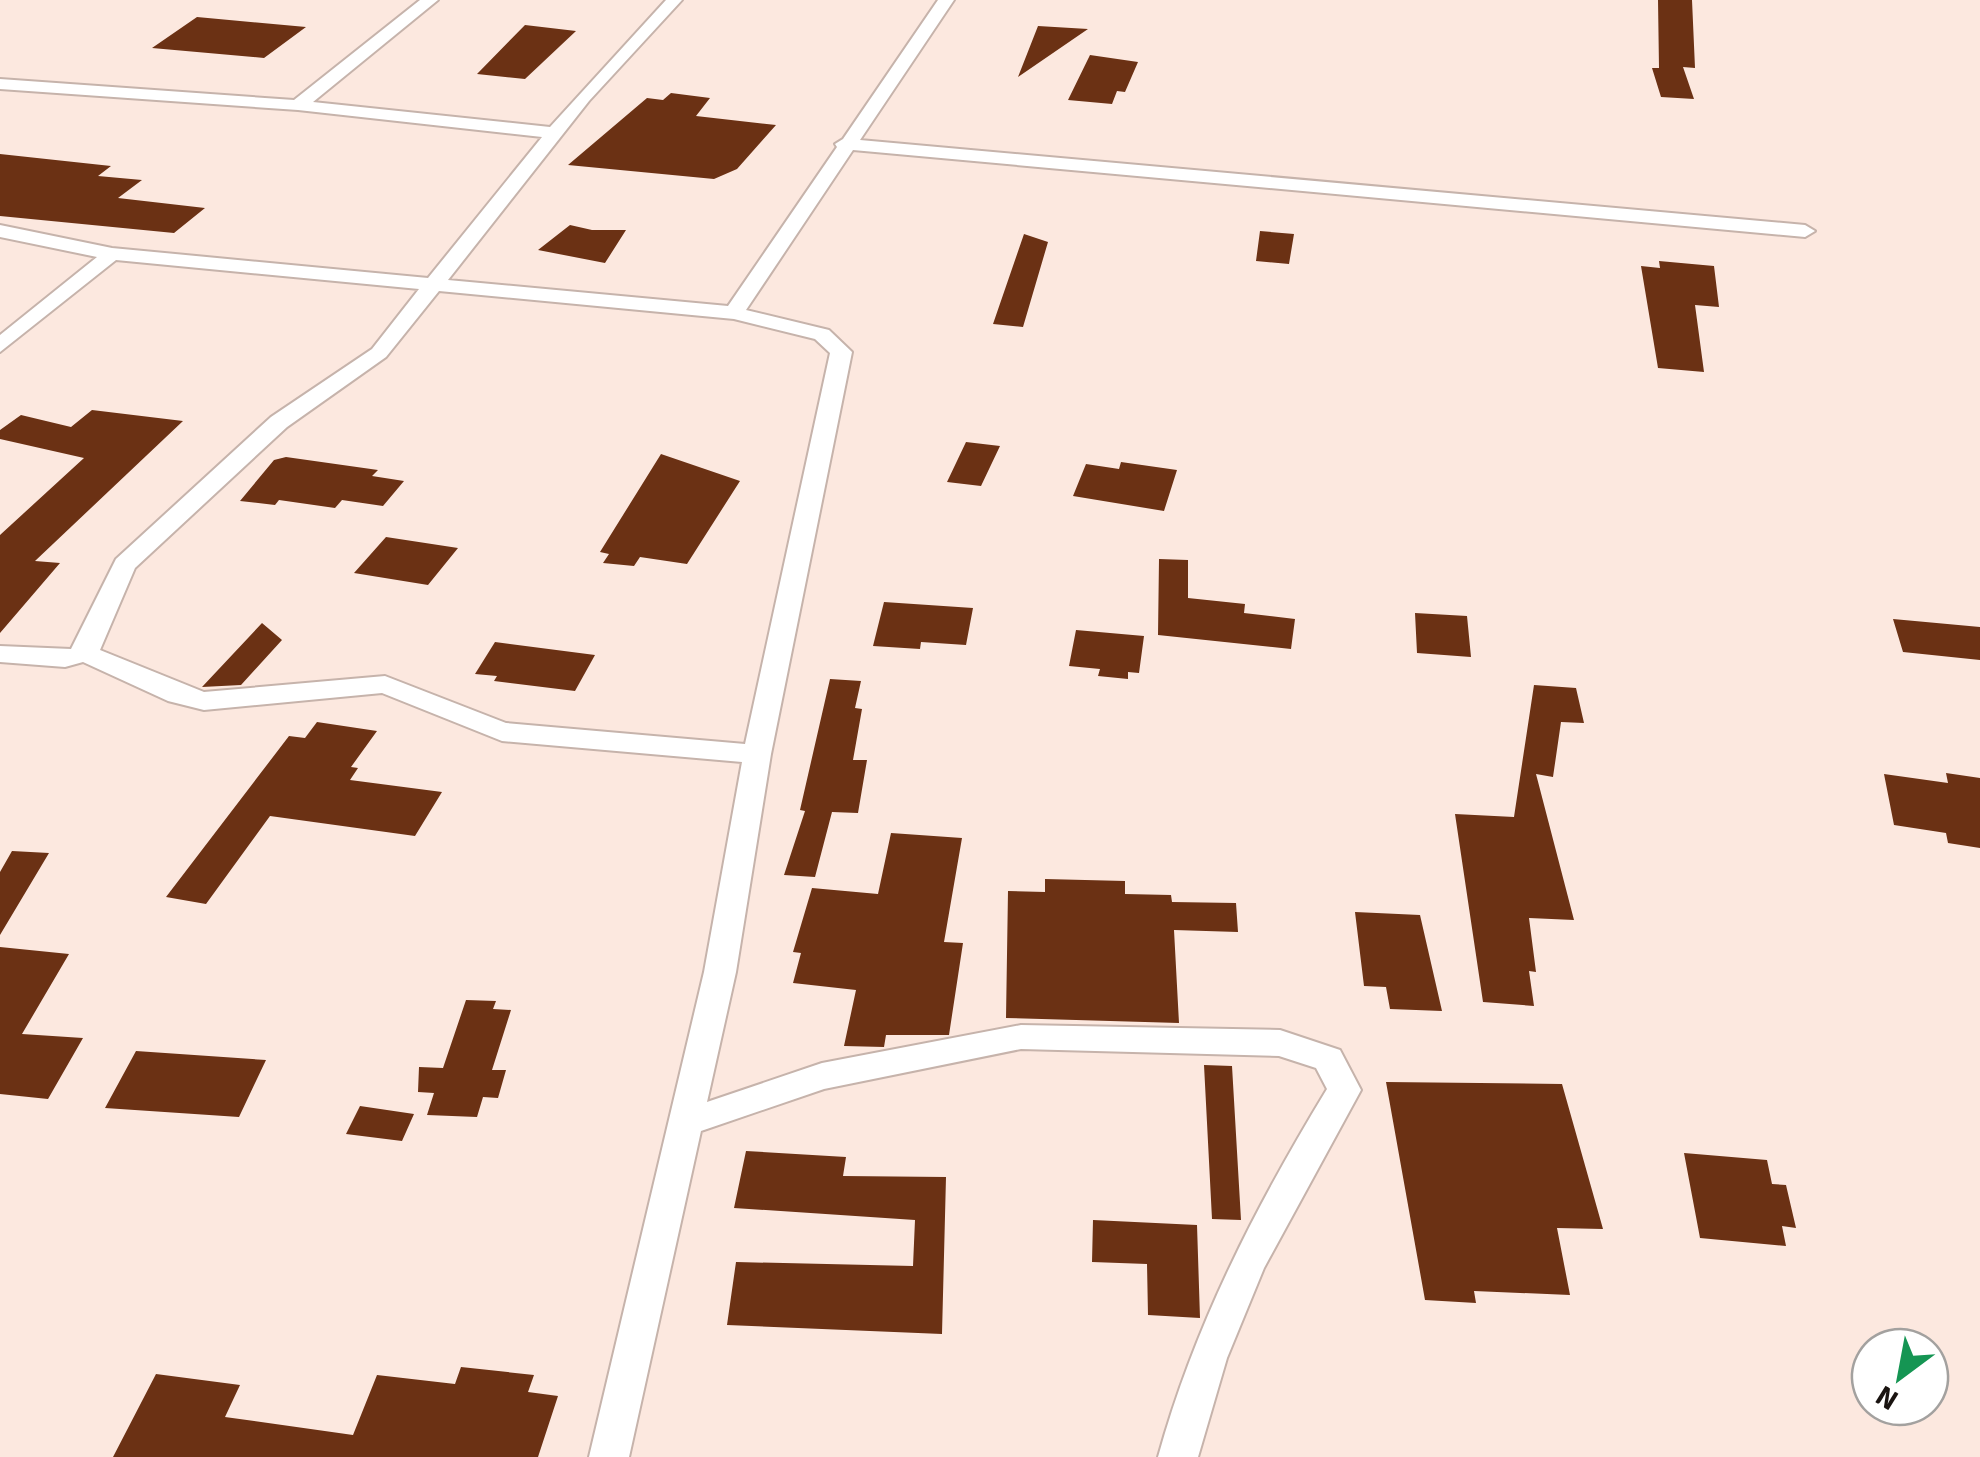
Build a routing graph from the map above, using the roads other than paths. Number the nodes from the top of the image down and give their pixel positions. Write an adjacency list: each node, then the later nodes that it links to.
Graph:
1 (428, 0): 5 (street)
2 (674, 0): 6 (street)
3 (946, 0): 7 (street)
4 (0, 84): 5 (street)
5 (298, 105): 6 (street)
6 (553, 133): 11 (street)
7 (844, 144): 9 (street); 12 (street)
8 (0, 231): 10 (street)
9 (1805, 231)
10 (112, 254): 11 (street); 13 (street)
11 (430, 284): 12 (street); 15 (street)
12 (734, 313): 16 (street)
13 (0, 346)
14 (0, 654): 15 (street)
15 (86, 654): 16 (street)
16 (757, 754): 17 (street)
17 (687, 1122): 18 (street); 19 (street)
18 (609, 1457)
19 (1178, 1457)

